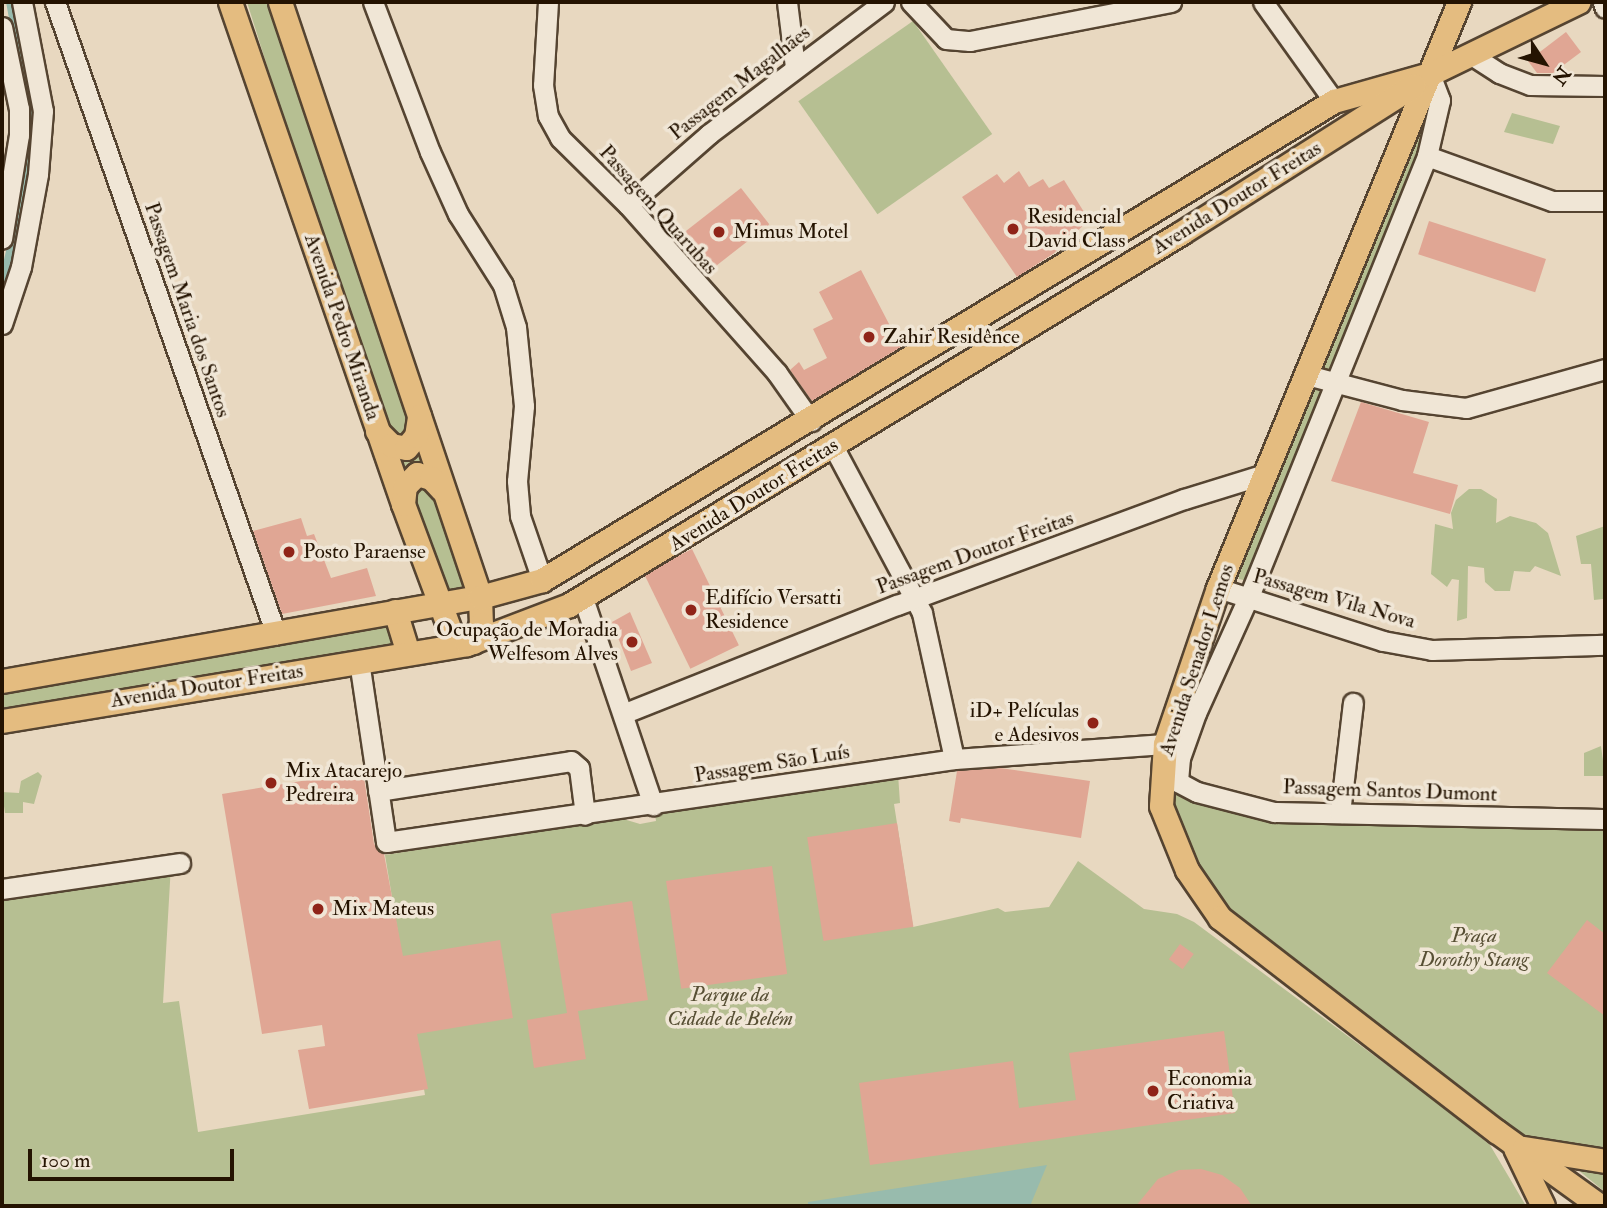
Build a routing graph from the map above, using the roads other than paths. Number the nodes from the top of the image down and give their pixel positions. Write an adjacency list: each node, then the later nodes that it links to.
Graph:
1 (22, 2): 31 (street)
2 (55, 2): 50 (street, Passagem Maria dos Santos)
3 (230, 2): 37 (main road, Avenida Pedro Miranda)
4 (280, 2): 35 (main road)
5 (373, 2): 42 (street)
6 (548, 2): 25 (street, Passagem Quarubas)
7 (788, 2): 18 (street)
8 (884, 2): 18 (street, Passagem Magalhães)
9 (911, 2): 10 (street)
10 (1171, 2)
11 (1263, 2): 22 (street)
12 (1459, 2): 20 (main road, Avenida Senador Lemos)
13 (1578, 2): 17 (main road, Avenida Doutor Freitas)
14 (1603, 2): 15 (street)
15 (1605, 8)
16 (2, 26): 19 (street)
17 (1473, 56): 20 (main road, Avenida Doutor Freitas); 21 (street)
18 (795, 67): 25 (street, Passagem Magalhães)
19 (6, 74): 29 (street)
20 (1430, 74): 22 (main road, Avenida Doutor Freitas); 23 (street, Avenida Senador Lemos); 28 (main road, Avenida Doutor Freitas); 33 (main road, Avenida Senador Lemos)
21 (1605, 86)
22 (1334, 101): 26 (main road, Avenida Doutor Freitas)
23 (1427, 156): 24 (street); 34 (street, Avenida Senador Lemos)
24 (1605, 201)
25 (628, 205): 36 (street, Passagem Quarubas)
26 (1164, 205): 27 (main road, Avenida Doutor Freitas); 28 (main road)
27 (1119, 233): 30 (main road); 36 (main road, Avenida Doutor Freitas)
28 (1181, 233): 30 (main road, Avenida Doutor Freitas)
29 (2, 239)
30 (1132, 262): 38 (main road, Avenida Doutor Freitas)
31 (2, 324)
32 (1605, 369): 34 (street)
33 (1307, 375): 34 (street); 39 (main road, Avenida Senador Lemos)
34 (1335, 385): 46 (street, Avenida Senador Lemos)
35 (419, 416): 37 (main road); 40 (main road)
36 (811, 421): 42 (main road, Avenida Doutor Freitas)
37 (377, 431): 41 (main road, Avenida Pedro Miranda)
38 (833, 446): 45 (main road, Avenida Doutor Freitas); 47 (street)
39 (1265, 474): 43 (main road, Avenida Senador Lemos); 47 (street, Passagem Doutor Freitas)
40 (442, 491): 41 (main road); 44 (main road)
41 (402, 503): 48 (main road, Avenida Pedro Miranda)
42 (542, 580): 44 (main road, Avenida Doutor Freitas)
43 (1218, 588): 46 (street, Passagem Vila Nova); 59 (main road, Avenida Senador Lemos)
44 (480, 597): 48 (main road, Avenida Doutor Freitas); 51 (main road)
45 (583, 598): 51 (main road, Avenida Doutor Freitas); 57 (street)
46 (1248, 598): 52 (street, Passagem Vila Nova); 61 (street, Avenida Senador Lemos)
47 (915, 599): 57 (street, Passagem Doutor Freitas); 60 (street)
48 (440, 603): 49 (main road, Avenida Doutor Freitas); 51 (main road, Avenida Pedro Miranda)
49 (395, 611): 50 (main road, Avenida Doutor Freitas); 53 (main road)
50 (276, 634): 55 (main road, Avenida Doutor Freitas)
51 (470, 643): 53 (main road, Avenida Doutor Freitas)
52 (1605, 645)
53 (408, 653): 54 (main road, Avenida Doutor Freitas)
54 (359, 661): 58 (main road, Avenida Doutor Freitas); 62 (street)
55 (2, 681)
56 (1353, 703): 64 (street)
57 (625, 713): 63 (street)
58 (2, 721)
59 (1165, 744): 60 (street, Passagem São Luís); 69 (main road, Avenida Senador Lemos)
60 (954, 759): 63 (street, Passagem São Luís)
61 (1178, 782): 64 (street, Passagem Santos Dumont)
62 (378, 791): 65 (street, Passagem São Luís); 65 (street)
63 (653, 805): 65 (street, Passagem São Luís)
64 (1340, 813): 66 (street, Passagem Santos Dumont)
65 (585, 815)
66 (1605, 819)
67 (180, 863): 68 (street)
68 (2, 889)
69 (1516, 1145): 70 (main road); 71 (main road); 72 (main road, Avenida Senador Lemos)
70 (1605, 1161)
71 (1543, 1206)
72 (1601, 1206)

